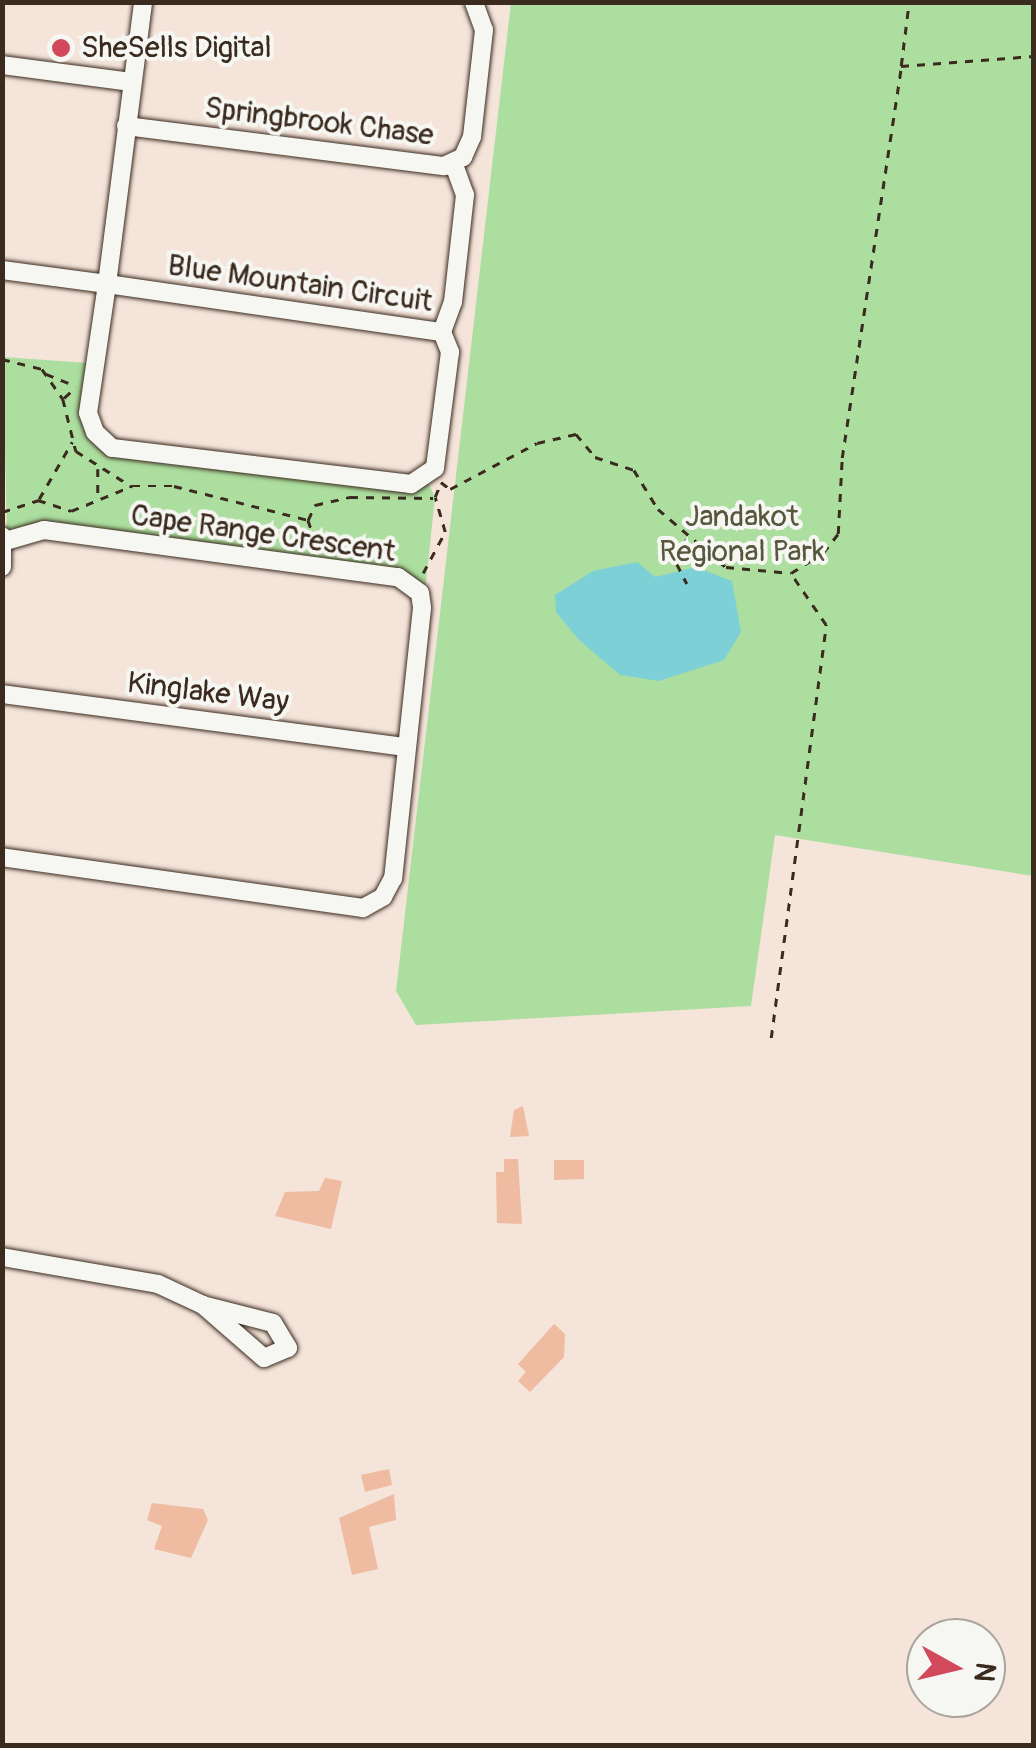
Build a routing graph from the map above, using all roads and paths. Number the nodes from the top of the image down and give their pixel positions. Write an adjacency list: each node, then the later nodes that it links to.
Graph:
1 (143, 2): 7 (street, Blue Mountain Circuit)
2 (474, 2): 9 (street, Springbrook Chase)
3 (909, 2): 6 (path)
4 (1034, 56): 6 (path)
5 (2, 66): 7 (street)
6 (901, 66): 31 (path)
7 (132, 82): 8 (street, Blue Mountain Circuit)
8 (126, 126): 9 (street, Springbrook Chase); 11 (street, Blue Mountain Circuit)
9 (453, 162): 12 (street)
10 (2, 270): 11 (street)
11 (107, 284): 12 (street, Blue Mountain Circuit); 12 (street, Blue Mountain Circuit)
12 (442, 332)
13 (2, 359): 14 (path)
14 (44, 373): 16 (path); 17 (path)
15 (85, 378): 16 (path)
16 (77, 386): 17 (path)
17 (63, 399): 18 (path)
18 (72, 438): 19 (path); 22 (path)
19 (98, 467): 20 (path); 23 (path)
20 (132, 486): 23 (path); 25 (path)
21 (435, 498): 25 (path); 26 (path); 30 (path)
22 (38, 500): 23 (path); 24 (path)
23 (98, 500)
24 (2, 512)
25 (308, 520): 28 (path)
26 (687, 538): 31 (path); 32 (path)
27 (4, 540): 29 (street); 34 (street, Cape Range Crescent)
28 (334, 552)
29 (2, 567)
30 (412, 571)
31 (791, 573): 36 (path)
32 (687, 584)
33 (2, 694): 34 (street, Kinglake Way)
34 (407, 746): 35 (street, Cape Range Crescent)
35 (2, 857)
36 (772, 1038)
37 (2, 1256): 38 (street)
38 (203, 1305)

